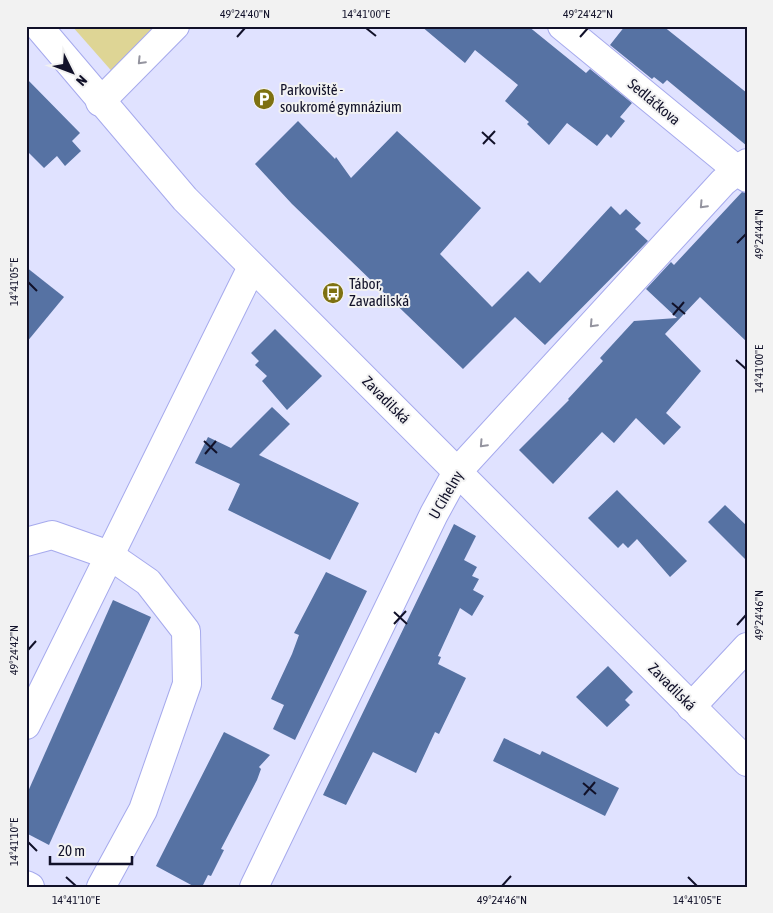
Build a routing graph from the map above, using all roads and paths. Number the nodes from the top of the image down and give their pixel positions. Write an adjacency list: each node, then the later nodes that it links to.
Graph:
1 (38, 26): 4 (street, Zavadilská)
2 (175, 26): 4 (street, one-way to 4)
3 (562, 26): 5 (street, Sedláčkova)
4 (100, 102): 6 (street, Zavadilská)
5 (744, 171): 7 (street, U Cihelny, one-way to 7)
6 (252, 267): 7 (street, Zavadilská); 9 (street)
7 (457, 472): 11 (street, Zavadilská); 17 (street, U Cihelny)
8 (26, 542): 9 (street)
9 (109, 555): 12 (street); 16 (street)
10 (747, 647): 11 (street)
11 (691, 706): 13 (street, Zavadilská)
12 (26, 725)
13 (747, 762)
14 (26, 885): 15 (street)
15 (30, 887)
16 (101, 887)
17 (254, 887)

